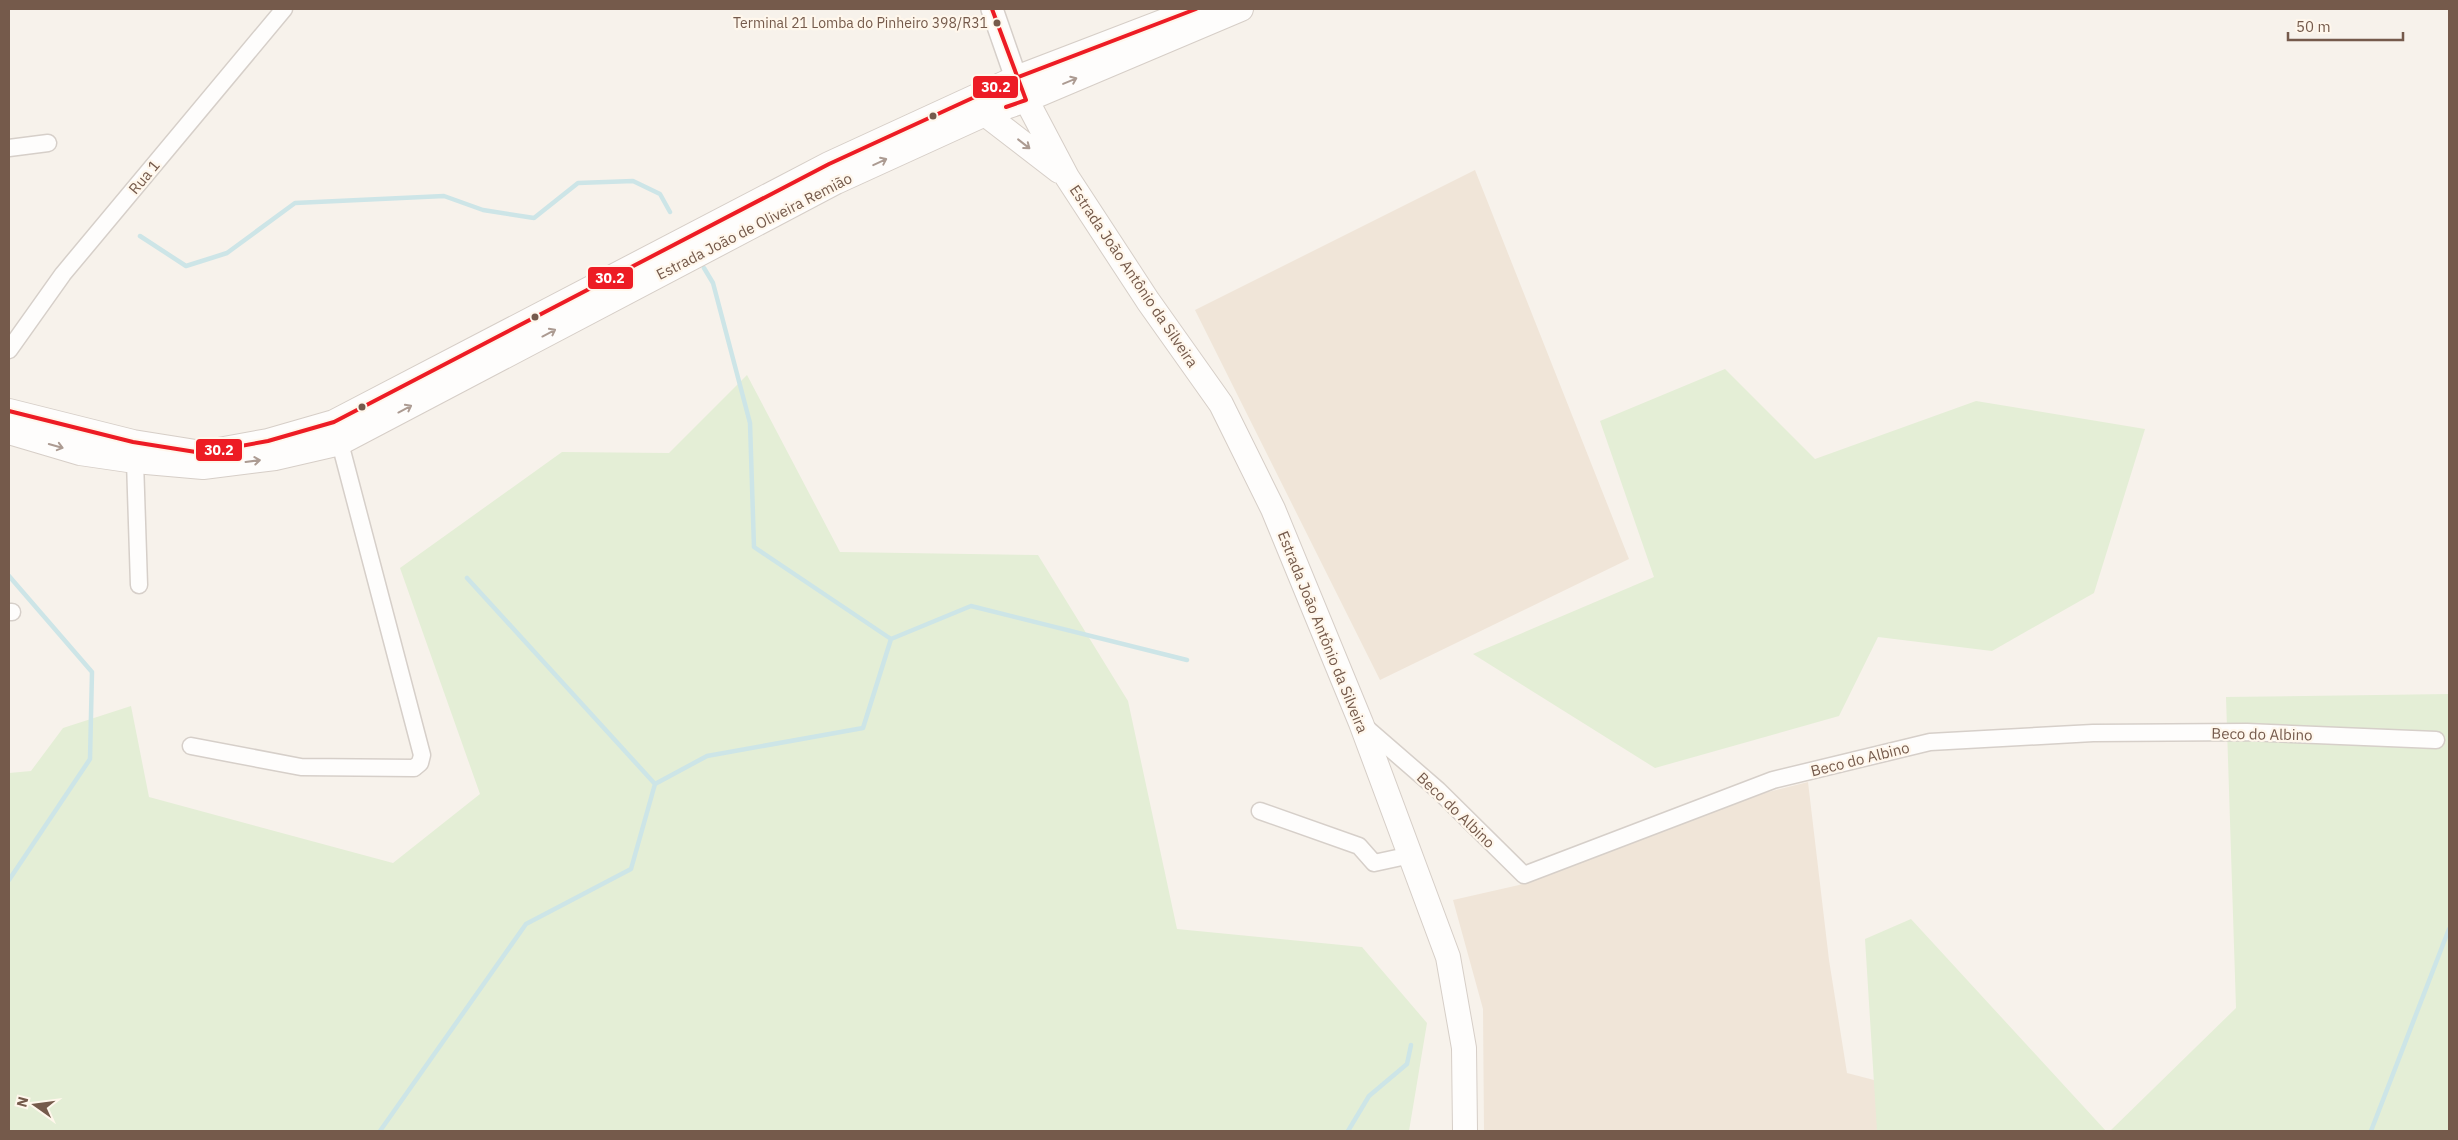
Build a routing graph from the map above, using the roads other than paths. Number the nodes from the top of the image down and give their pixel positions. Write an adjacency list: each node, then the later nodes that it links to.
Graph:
1 (284, 9): 11 (street, Rua 1)
2 (992, 9): 5 (street)
3 (1196, 9): 5 (main road, Estrada João de Oliveira Remião)
4 (1242, 9): 6 (main road, Estrada João de Oliveira Remião, one-way to 4)
5 (1016, 78): 6 (main road, Estrada João Antônio da Silveira); 7 (main road); 12 (main road, Estrada João de Oliveira Remião)
6 (1026, 100): 7 (main road, Estrada João de Oliveira Remião); 10 (main road, Estrada João Antônio da Silveira)
7 (985, 114): 10 (main road, Estrada João Antônio da Silveira, one-way to 10); 14 (main road, Estrada João de Oliveira Remião, one-way to 7)
8 (48, 143): 9 (street)
9 (9, 148)
10 (1067, 177): 17 (main road, Estrada João Antônio da Silveira)
11 (9, 350)
12 (9, 411)
13 (9, 432): 15 (main road, Estrada João de Oliveira Remião, one-way to 15)
14 (340, 444): 15 (main road, Estrada João de Oliveira Remião, one-way to 14); 19 (street)
15 (135, 461): 16 (street)
16 (139, 585)
17 (1361, 723): 18 (street, Beco do Albino); 21 (main road, Estrada João Antônio da Silveira)
18 (2436, 740)
19 (192, 746)
20 (1260, 811): 21 (street)
21 (1411, 855): 22 (main road, Estrada João Antônio da Silveira)
22 (1466, 1131)

